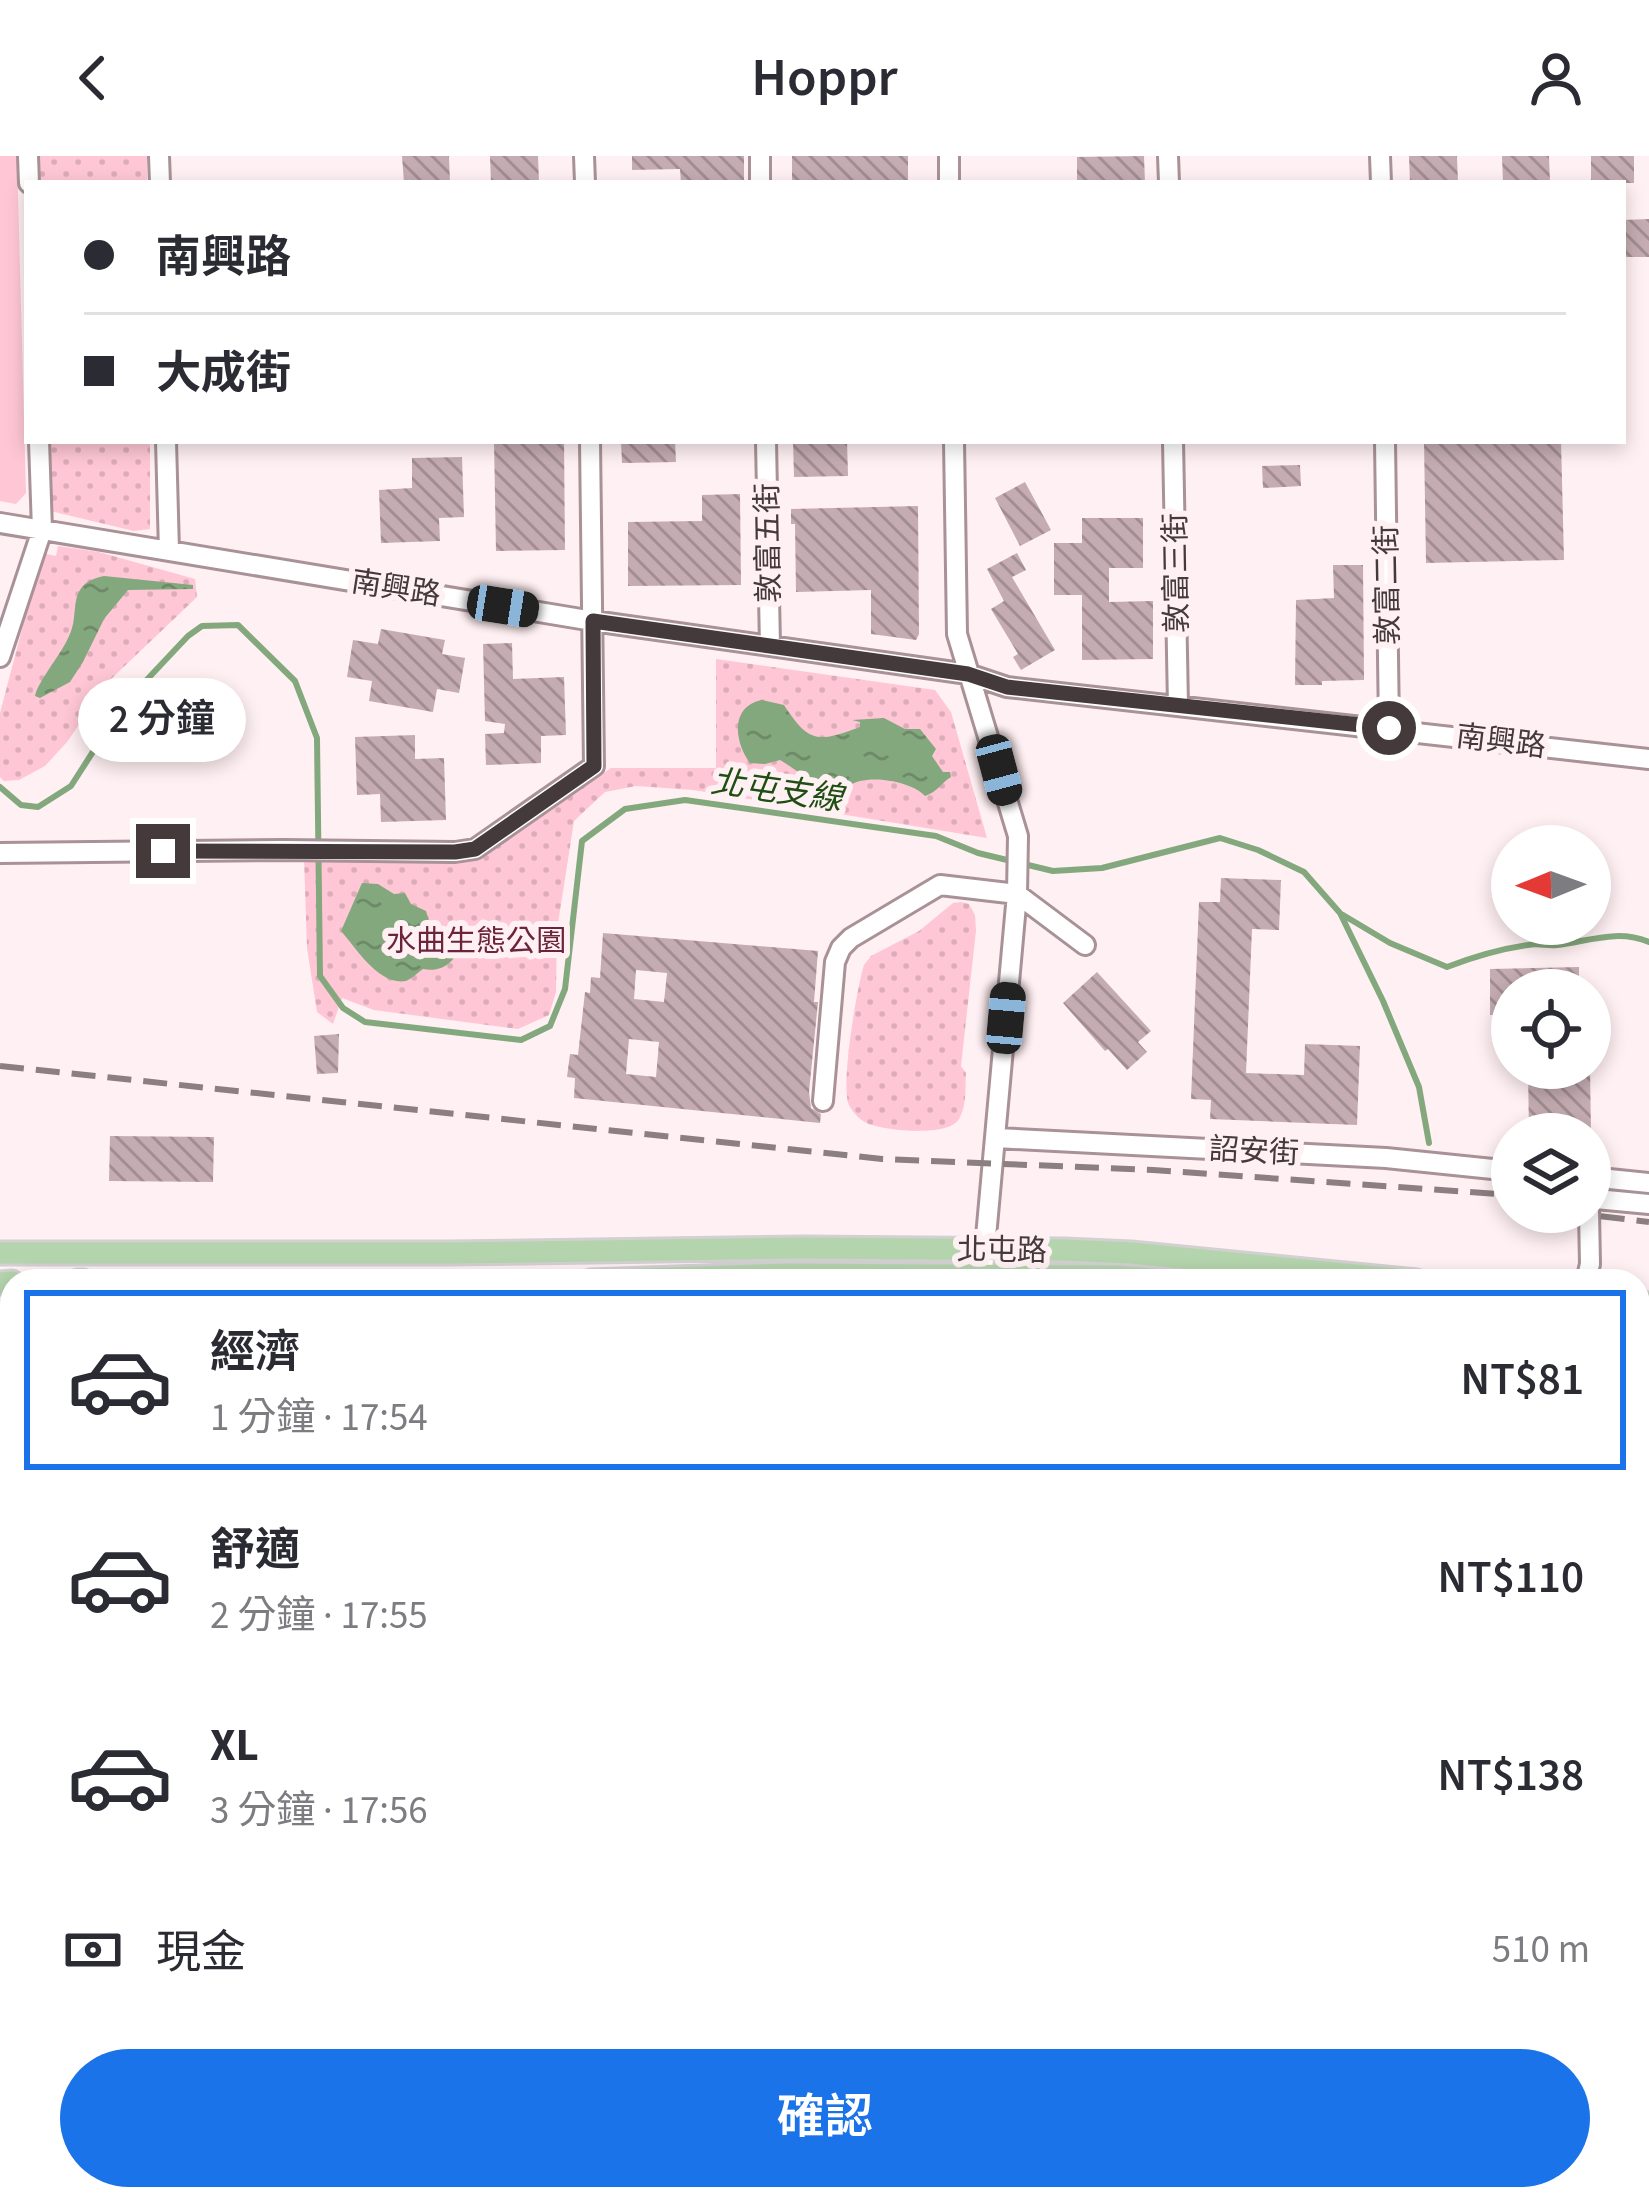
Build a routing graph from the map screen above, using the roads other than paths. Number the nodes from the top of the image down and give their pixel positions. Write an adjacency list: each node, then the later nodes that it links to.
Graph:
1 (39, 444): 9 (street)
2 (166, 444): 10 (street)
3 (590, 444): 11 (street)
4 (766, 444): 12 (street, 敦富五街)
5 (954, 444): 14 (street)
6 (1173, 444): 15 (street, 敦富三街)
7 (1385, 444): 16 (street, 敦富二街)
8 (0, 523): 9 (street, 南興路)
9 (42, 530): 10 (street, 南興路); 13 (street)
10 (169, 551): 11 (street, 南興路)
11 (593, 621): 12 (street, 南興路); 18 (street)
12 (770, 646): 14 (street, 南興路)
13 (0, 657)
14 (968, 674): 15 (street, 南興路); 19 (street)
15 (1178, 706): 16 (street, 南興路)
16 (1389, 728): 17 (street, 南興路)
17 (1649, 759)
18 (0, 853)
19 (1017, 894): 20 (street); 21 (street); 22 (street)
20 (1085, 945)
21 (824, 1101)
22 (996, 1138): 23 (street, 詔安街); 30 (street)
23 (1491, 1169)
24 (1611, 1179): 25 (street)
25 (1649, 1183)
26 (1611, 1200): 27 (street)
27 (1649, 1204)
28 (1590, 1233): 37 (street)
29 (803, 1248): 30 (main road, 北屯路); 31 (main road, 北屯路); 34 (street)
30 (985, 1249): 35 (street); 36 (main road, 北屯路)
31 (78, 1251): 32 (main road, 北屯路); 33 (street)
32 (0, 1252)
33 (79, 1269)
34 (803, 1269)
35 (983, 1269)
36 (1294, 1269)
37 (1589, 1269)

